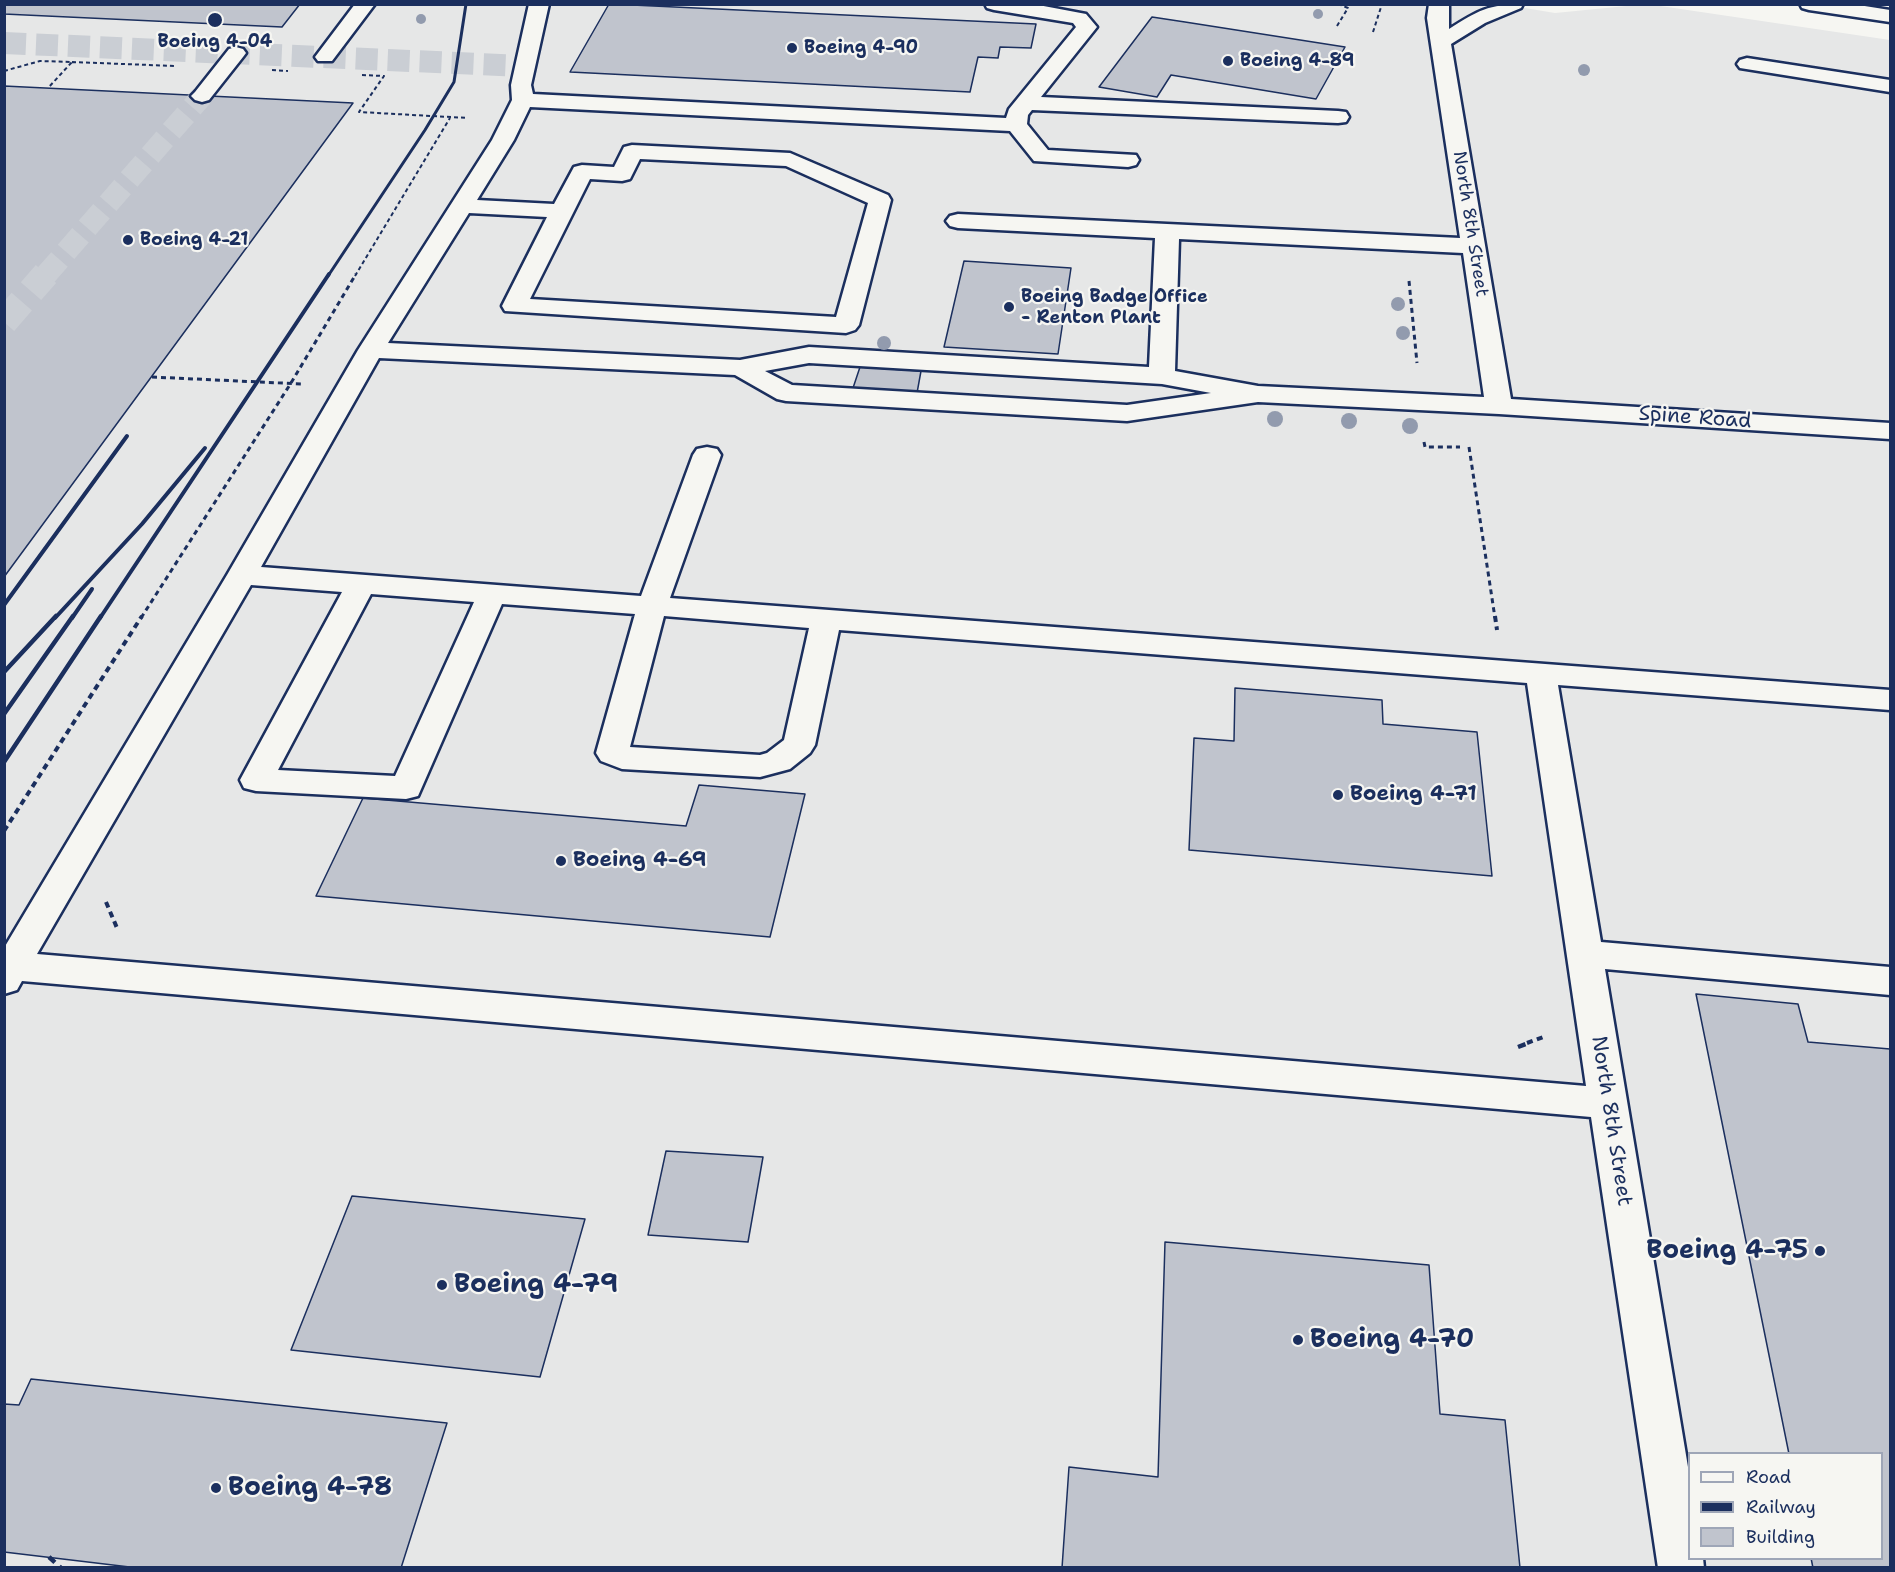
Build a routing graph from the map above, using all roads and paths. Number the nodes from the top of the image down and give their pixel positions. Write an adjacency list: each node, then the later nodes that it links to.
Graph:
1 (366, 4): 13 (main road)
2 (539, 4): 24 (main road)
3 (994, 4): 23 (main road)
4 (1338, 4): 10 (path)
5 (1382, 4): 11 (path)
6 (1439, 4): 12 (main road, North 8th Street)
7 (1514, 4): 12 (main road)
8 (1809, 4): 9 (main road)
9 (1890, 16)
10 (1337, 26)
11 (1373, 32)
12 (1441, 42): 34 (main road, North 8th Street)
13 (325, 57)
14 (230, 61): 15 (path); 18 (path); 22 (main road)
15 (72, 62): 17 (path); 21 (path)
16 (1747, 64): 20 (main road)
17 (4, 71)
18 (293, 71)
19 (361, 74): 25 (path)
20 (1890, 86)
21 (48, 88)
22 (202, 96)
23 (1026, 103): 26 (main road); 27 (main road)
24 (517, 110): 25 (path); 27 (main road); 29 (main road)
25 (451, 117): 39 (path)
26 (1338, 117)
27 (1016, 125): 28 (main road)
28 (1128, 160)
29 (461, 206): 30 (main road); 35 (main road)
30 (562, 211): 30 (main road)
31 (958, 221): 32 (main road)
32 (1167, 231): 33 (main road); 37 (main road)
33 (1404, 242): 34 (main road); 42 (path)
34 (1473, 246): 43 (main road, North 8th Street)
35 (370, 350): 36 (main road); 40 (main road)
36 (740, 368): 37 (main road); 41 (main road)
37 (1162, 376): 41 (main road)
38 (152, 377): 39 (path)
39 (291, 383): 40 (path); 55 (path)
40 (349, 388): 48 (main road)
41 (1258, 394): 42 (main road, Spine Road)
42 (1420, 402): 43 (main road, Spine Road); 45 (path)
43 (1499, 406): 44 (main road, Spine Road)
44 (1890, 431)
45 (1425, 447)
46 (1469, 447): 53 (path)
47 (707, 456): 51 (main road)
48 (242, 575): 49 (main road); 59 (main road)
49 (361, 584): 50 (main road); 50 (main road)
50 (492, 594): 51 (main road)
51 (652, 606): 52 (main road); 52 (main road)
52 (826, 619): 53 (main road)
53 (1522, 673): 54 (main road); 58 (main road, North 8th Street)
54 (1890, 699)
55 (4, 831)
56 (105, 900): 57 (path)
57 (122, 938)
58 (1585, 954): 60 (main road); 63 (main road, North 8th Street)
59 (8, 973): 63 (main road)
60 (1890, 981)
61 (1545, 1026): 62 (path)
62 (1513, 1048)
63 (1608, 1103): 66 (main road, North 8th Street)
64 (49, 1557): 65 (path)
65 (61, 1568)
66 (1681, 1568)

